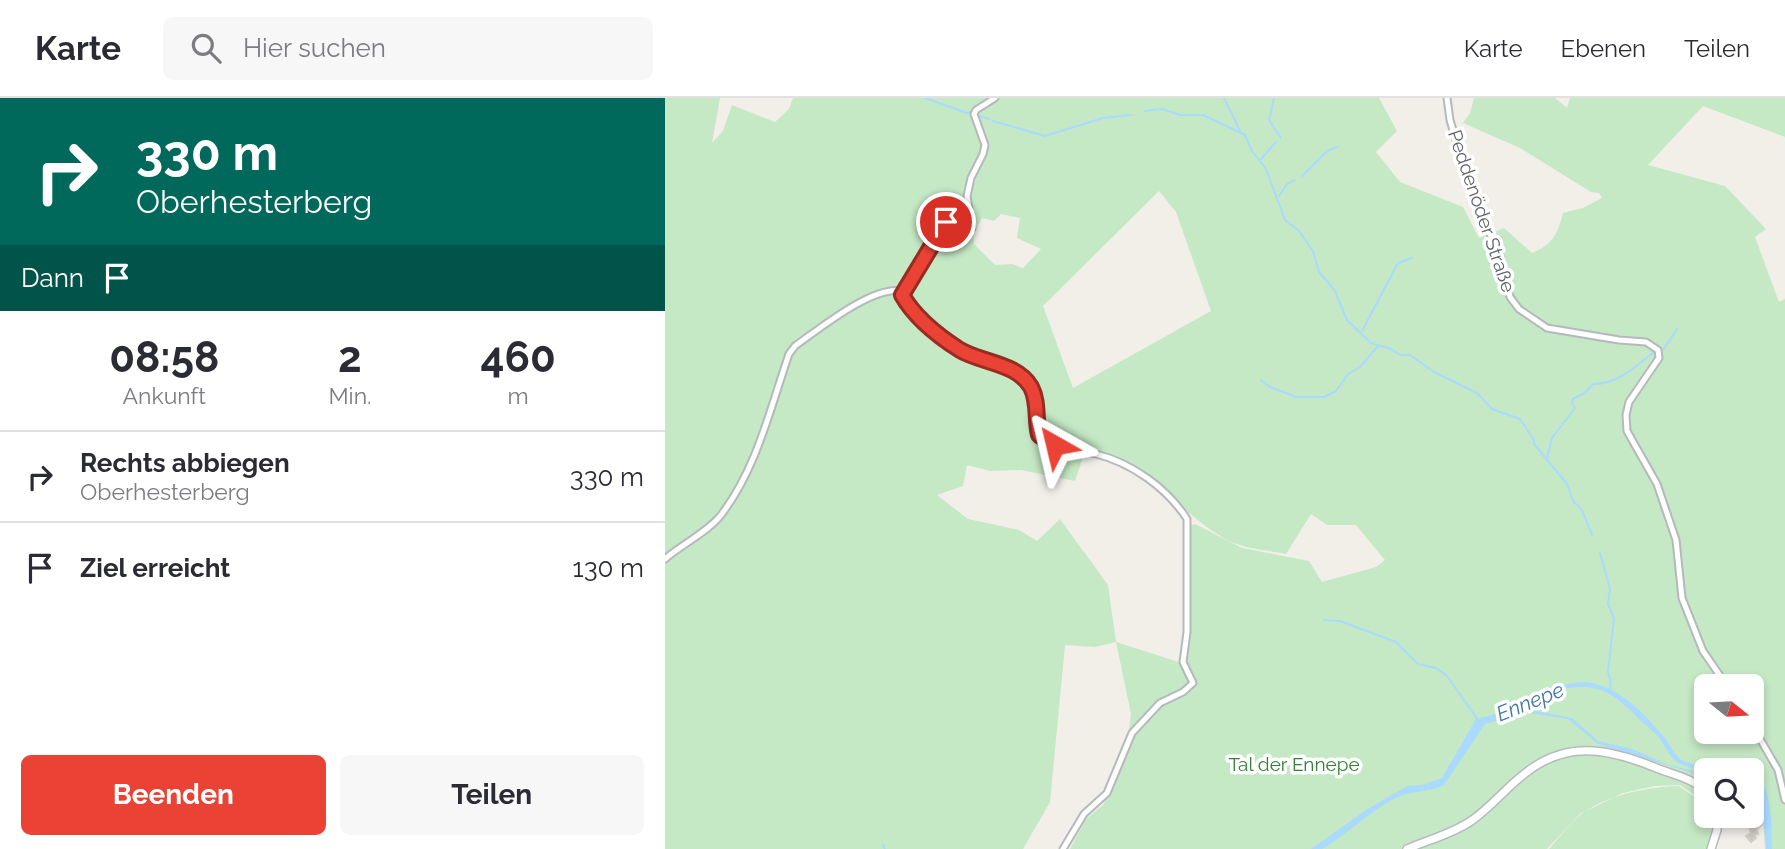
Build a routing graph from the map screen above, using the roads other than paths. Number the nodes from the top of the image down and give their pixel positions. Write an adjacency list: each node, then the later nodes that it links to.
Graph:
1 (995, 98): 3 (street)
2 (1447, 98): 5 (street, Peddenöder Straße)
3 (902, 291): 4 (street); 10 (street)
4 (665, 559)
5 (1719, 674)
6 (1763, 744): 8 (street)
7 (1694, 782): 11 (street)
8 (1785, 800)
9 (1717, 828): 12 (street)
10 (1063, 849)
11 (1407, 849)
12 (1711, 849)

